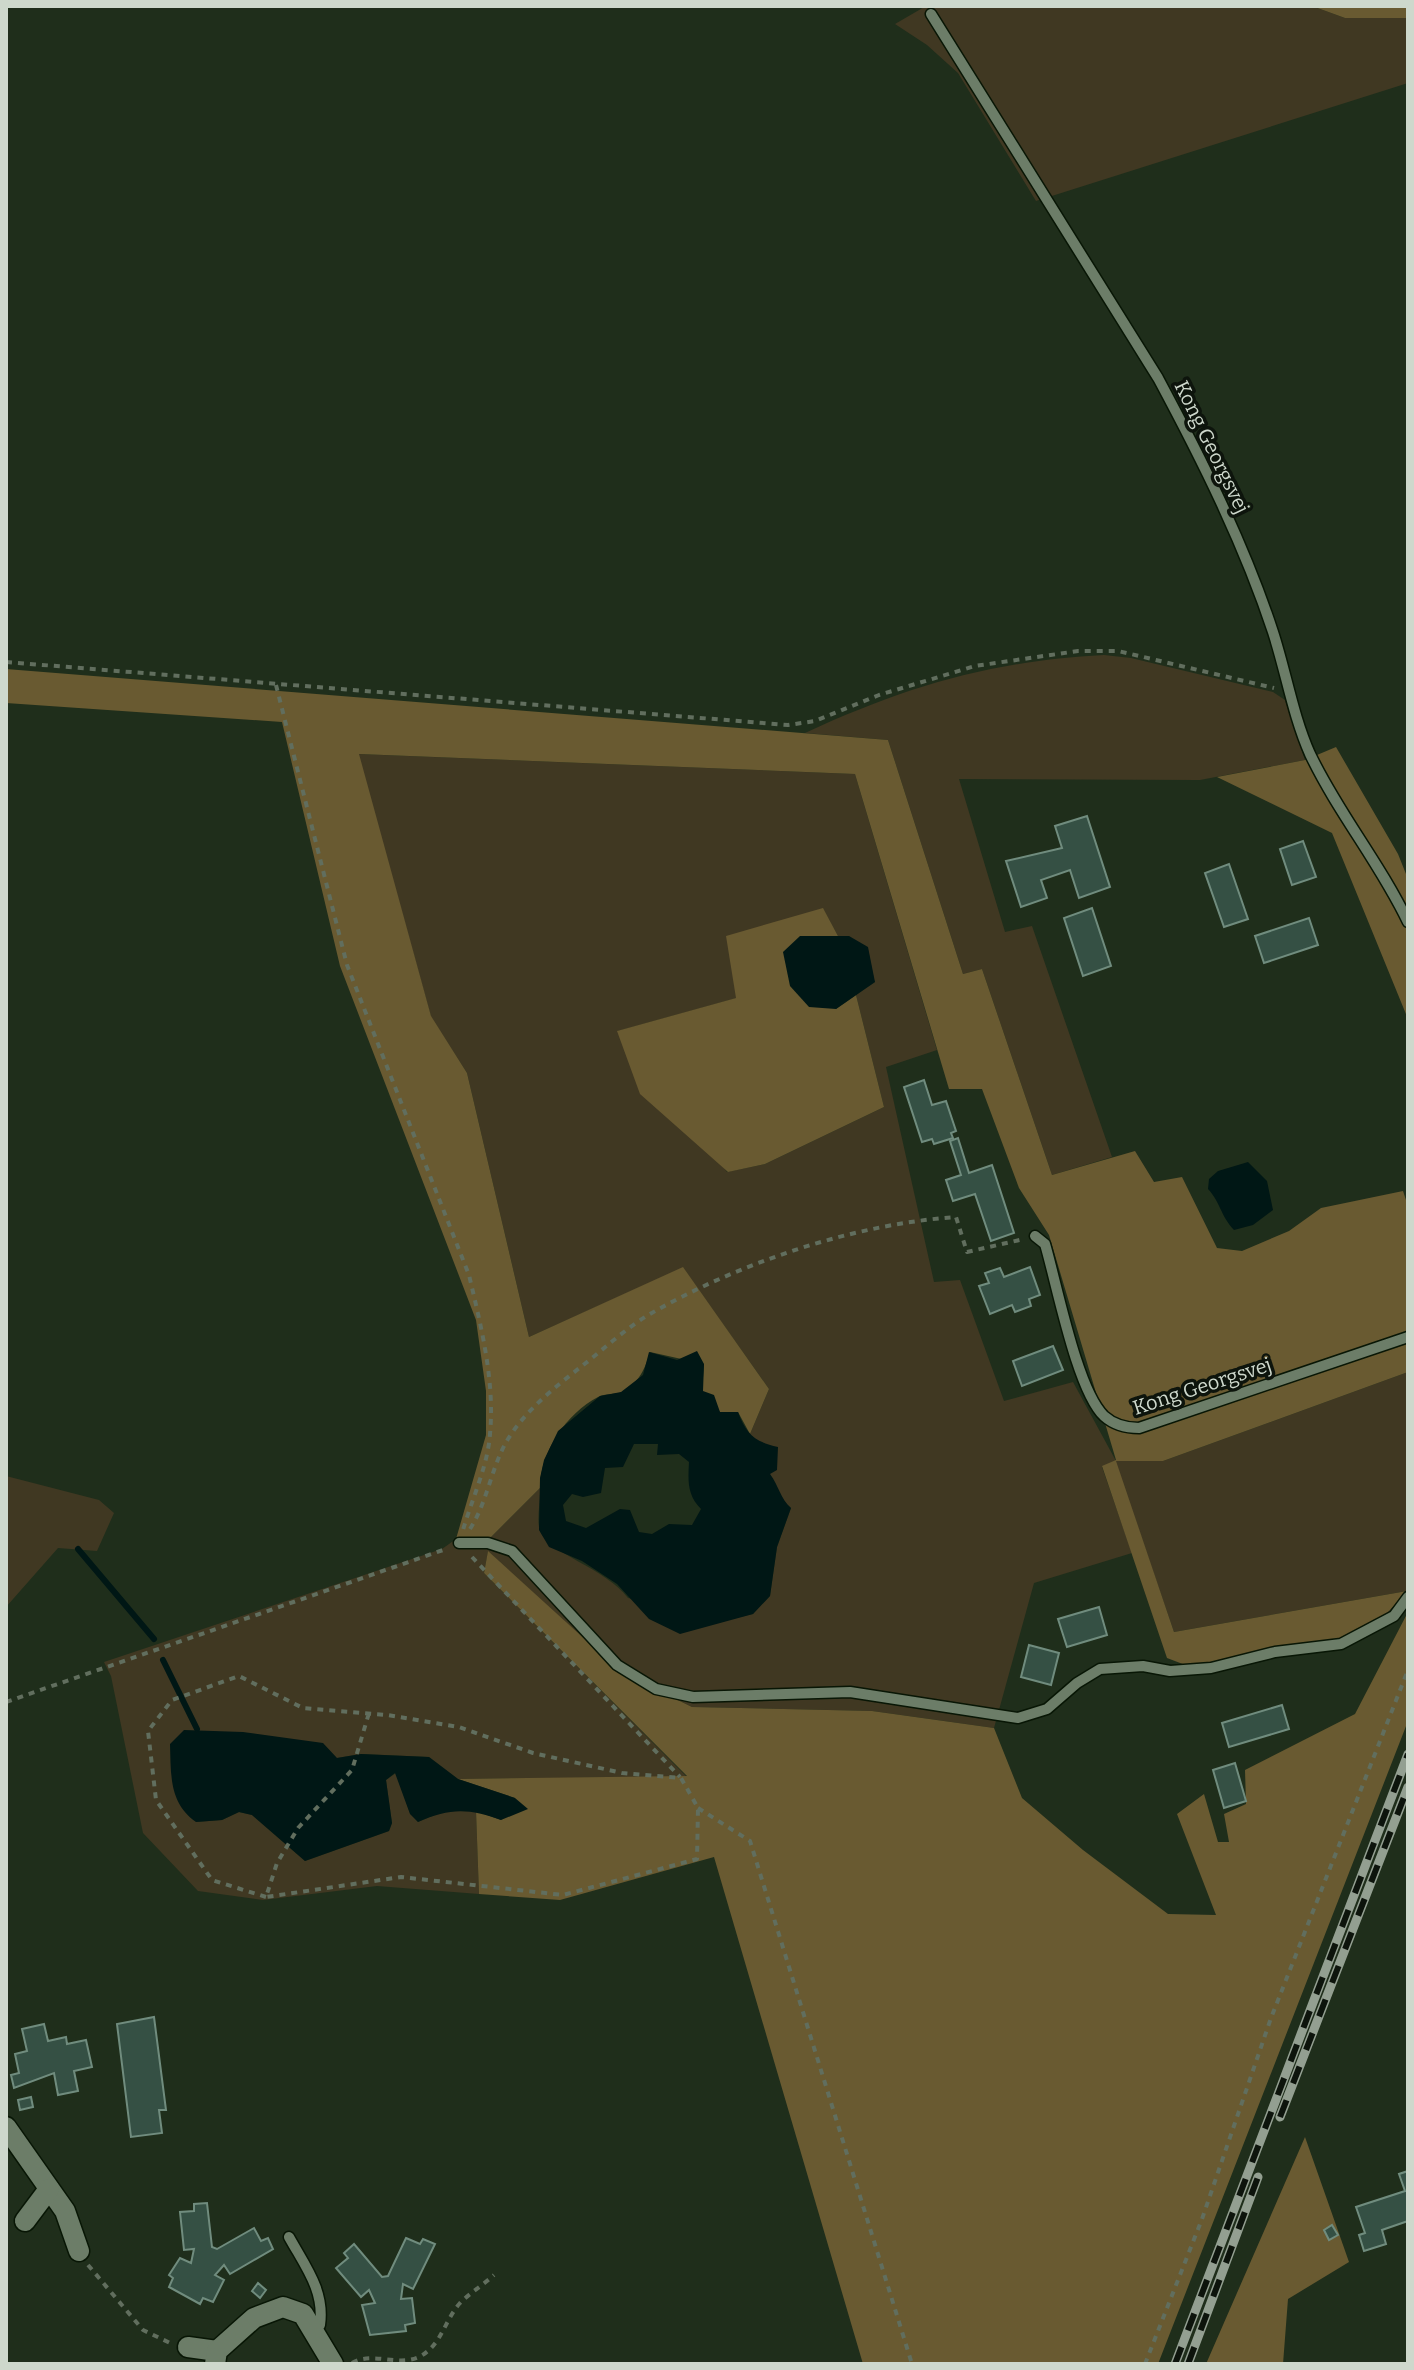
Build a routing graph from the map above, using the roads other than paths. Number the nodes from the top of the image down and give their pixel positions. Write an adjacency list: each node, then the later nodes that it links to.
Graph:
1 (931, 14): 2 (lane, Kong Georgsvej)
2 (1408, 922)
3 (1035, 1236): 4 (lane, Kong Georgsvej)
4 (1408, 1337)
5 (459, 1543): 6 (lane)
6 (1408, 1597)
7 (6, 2127): 8 (street)
8 (49, 2189): 9 (street); 11 (street)
9 (25, 2221)
10 (289, 2237): 12 (lane)
11 (79, 2251)
12 (313, 2329): 14 (street); 15 (street)
13 (188, 2347): 14 (street)
14 (216, 2357)
15 (333, 2364)

